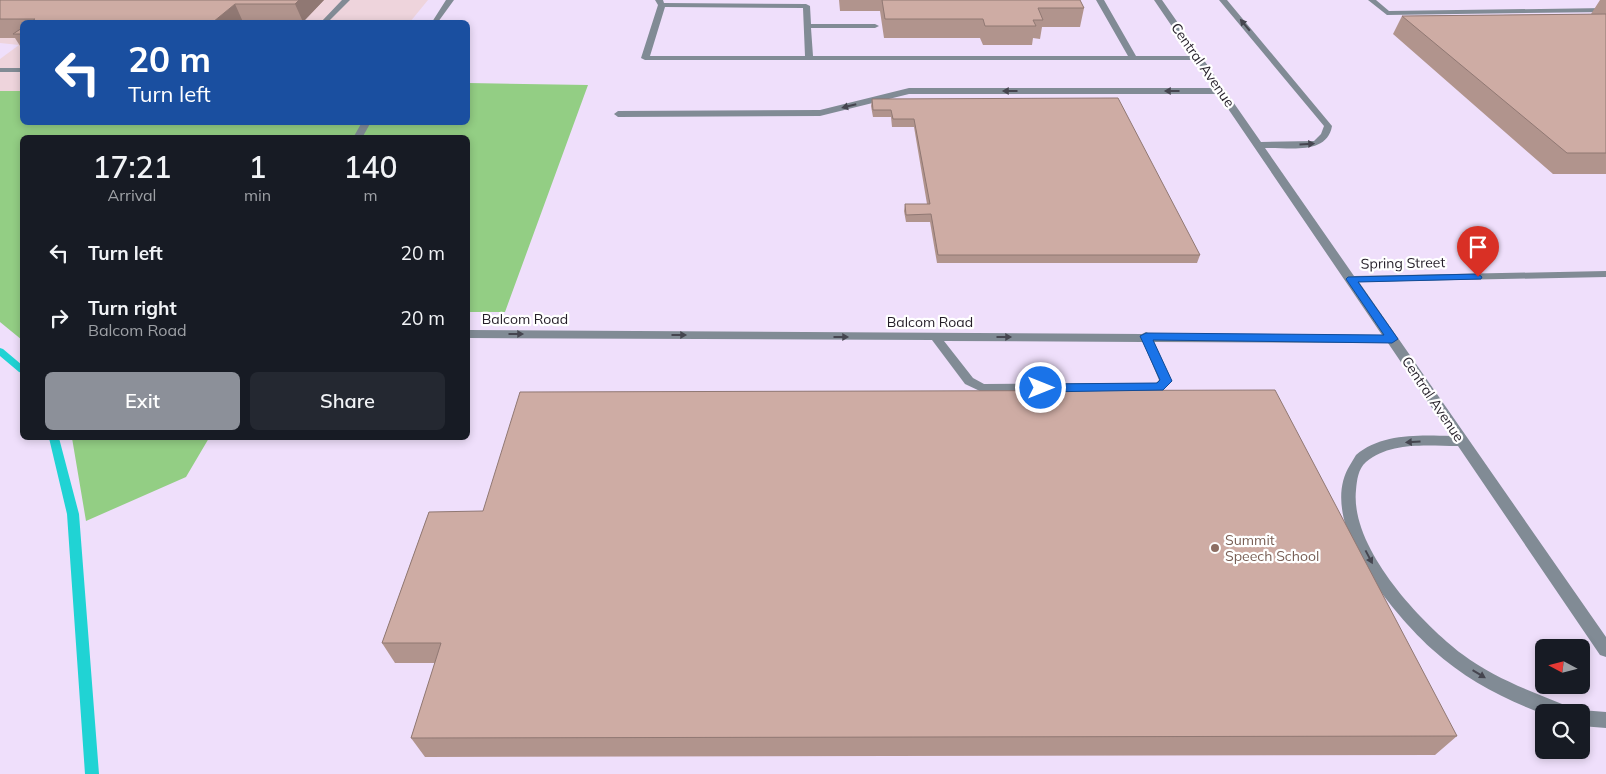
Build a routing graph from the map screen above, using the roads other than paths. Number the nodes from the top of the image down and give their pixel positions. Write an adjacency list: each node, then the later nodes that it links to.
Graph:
1 (346, 0): 11 (street)
2 (450, 0): 12 (street)
3 (1100, 0): 16 (street)
4 (1158, 0): 17 (street, Central Avenue)
5 (1223, 0): 22 (street, one-way to 5)
6 (1372, 0): 10 (street)
7 (1531, 0): 10 (street)
8 (660, 2): 13 (street); 15 (street)
9 (1606, 10): 10 (street)
10 (1547, 11)
11 (326, 20)
12 (436, 20)
13 (807, 26): 14 (street); 15 (street)
14 (875, 26)
15 (809, 58): 16 (street)
16 (1133, 58): 17 (street)
17 (1198, 58): 20 (street, Central Avenue)
18 (0, 70): 19 (street)
19 (20, 70)
20 (1221, 91): 21 (street, one-way to 21); 22 (street, Central Avenue)
21 (618, 114)
22 (1258, 145): 24 (street, Central Avenue)
23 (1606, 274): 24 (street, Spring Street)
24 (1351, 279): 28 (street, Central Avenue)
25 (470, 334): 27 (street, Balcom Road, one-way to 27)
26 (1146, 336): 27 (street, Balcom Road, one-way to 26); 27 (street); 28 (street, Balcom Road)
27 (936, 338)
28 (1392, 339): 29 (street, Central Avenue)
29 (1462, 441): 30 (street, Central Avenue); 31 (street, one-way to 31)
30 (1606, 650)
31 (1536, 704)
32 (1590, 719): 33 (street)
33 (1606, 720)

